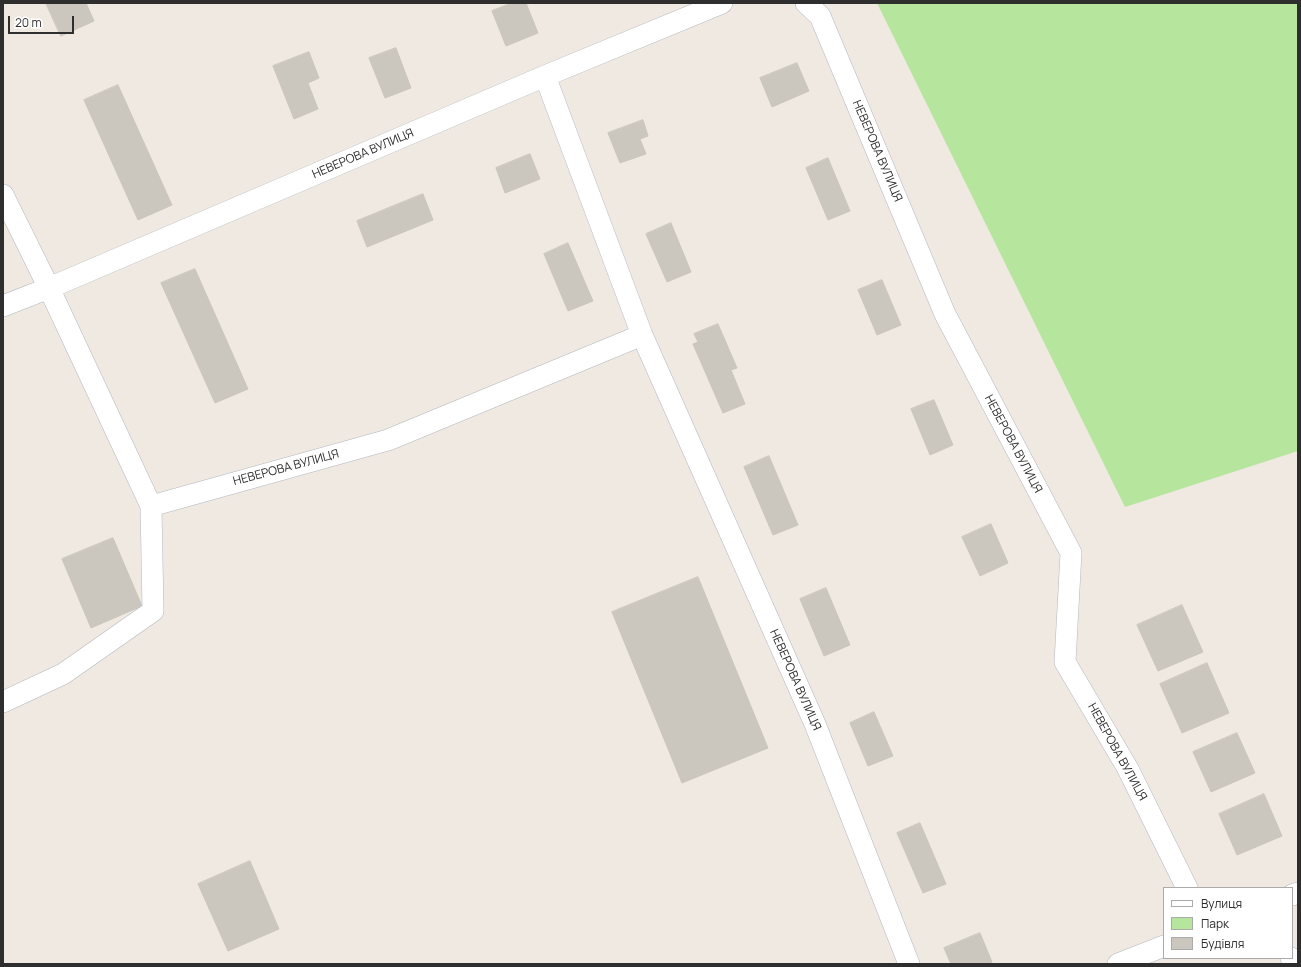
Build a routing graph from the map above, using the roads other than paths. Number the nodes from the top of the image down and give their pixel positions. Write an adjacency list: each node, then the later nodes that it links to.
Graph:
1 (722, 3): 3 (street, НЕВЕРОВА ВУЛИЦЯ)
2 (806, 3): 10 (street, НЕВЕРОВА ВУЛИЦЯ)
3 (545, 76): 5 (street, НЕВЕРОВА ВУЛИЦЯ); 7 (street, НЕВЕРОВА ВУЛИЦЯ)
4 (3, 196): 5 (street)
5 (49, 288): 6 (street, НЕВЕРОВА ВУЛИЦЯ); 8 (street)
6 (3, 306)
7 (642, 335): 8 (street, НЕВЕРОВА ВУЛИЦЯ); 12 (street, НЕВЕРОВА ВУЛИЦЯ)
8 (151, 506): 9 (street)
9 (3, 702)
10 (1187, 887)
11 (1163, 946): 13 (street)
12 (909, 964)
13 (1118, 964)

